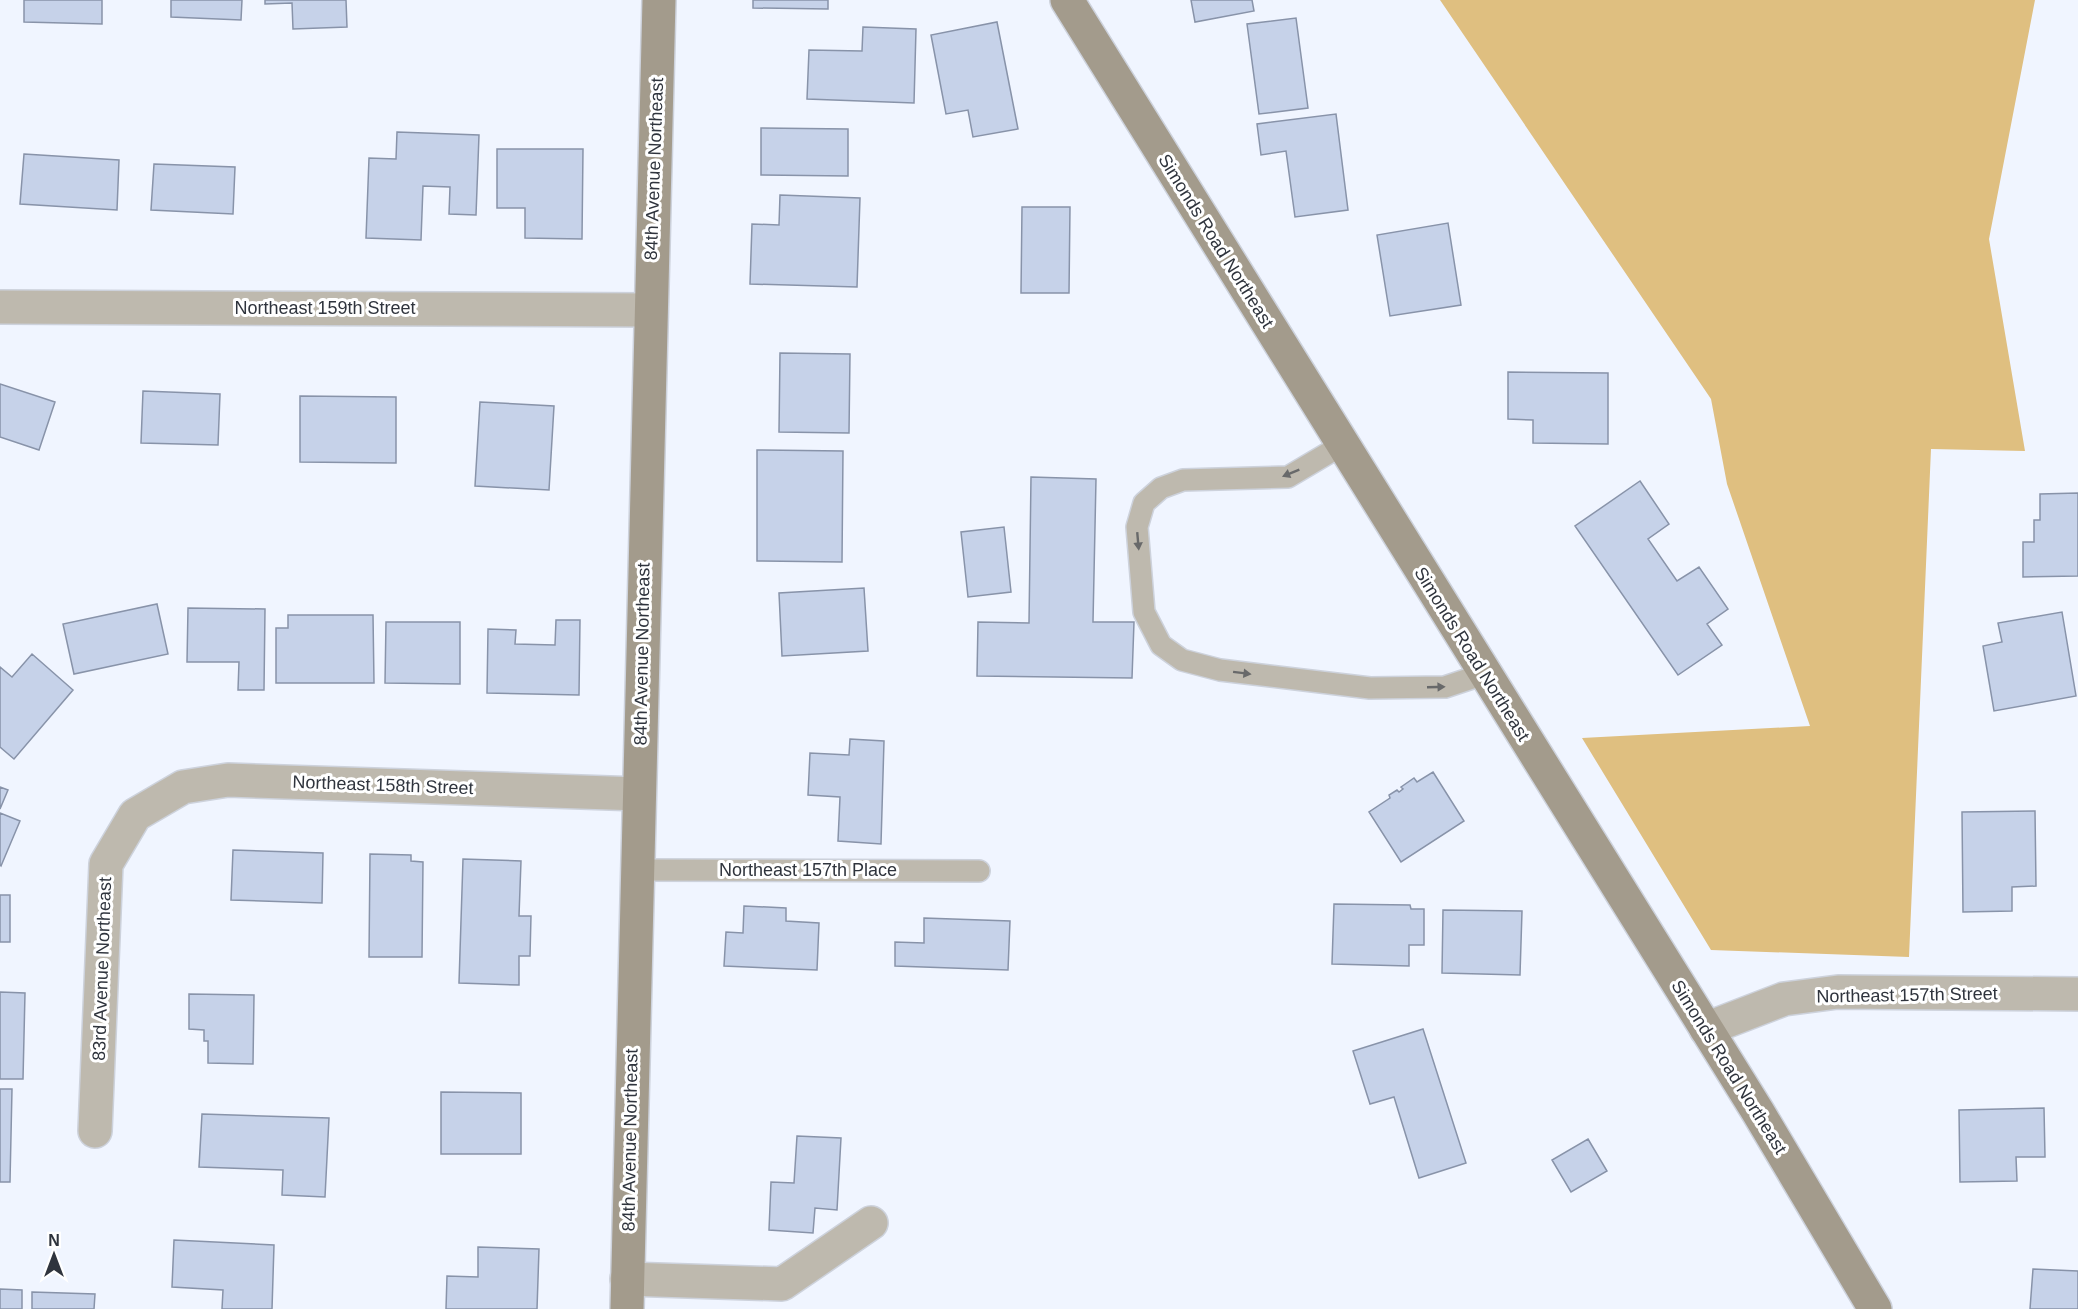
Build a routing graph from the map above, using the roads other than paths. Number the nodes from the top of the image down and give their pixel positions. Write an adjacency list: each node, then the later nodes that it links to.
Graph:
1 (659, 0): 4 (main road, 84th Avenue Northeast)
2 (1067, 0): 5 (main road, Simonds Road Northeast)
3 (0, 307): 4 (street, Northeast 159th Street)
4 (650, 310): 7 (main road, 84th Avenue Northeast)
5 (1342, 445): 6 (main road, Simonds Road Northeast); 6 (lane, one-way to 6)
6 (1484, 674): 12 (main road, Simonds Road Northeast)
7 (639, 794): 8 (street, Northeast 158th Street); 9 (main road, 84th Avenue Northeast)
8 (135, 815): 13 (street, 83rd Avenue Northeast)
9 (637, 870): 10 (lane, Northeast 157th Place); 15 (main road, 84th Avenue Northeast)
10 (979, 871)
11 (2078, 994): 12 (street, Northeast 157th Street)
12 (1706, 1029): 16 (main road, Simonds Road Northeast)
13 (95, 1131)
14 (872, 1223): 15 (street)
15 (627, 1294)
16 (1875, 1309)

